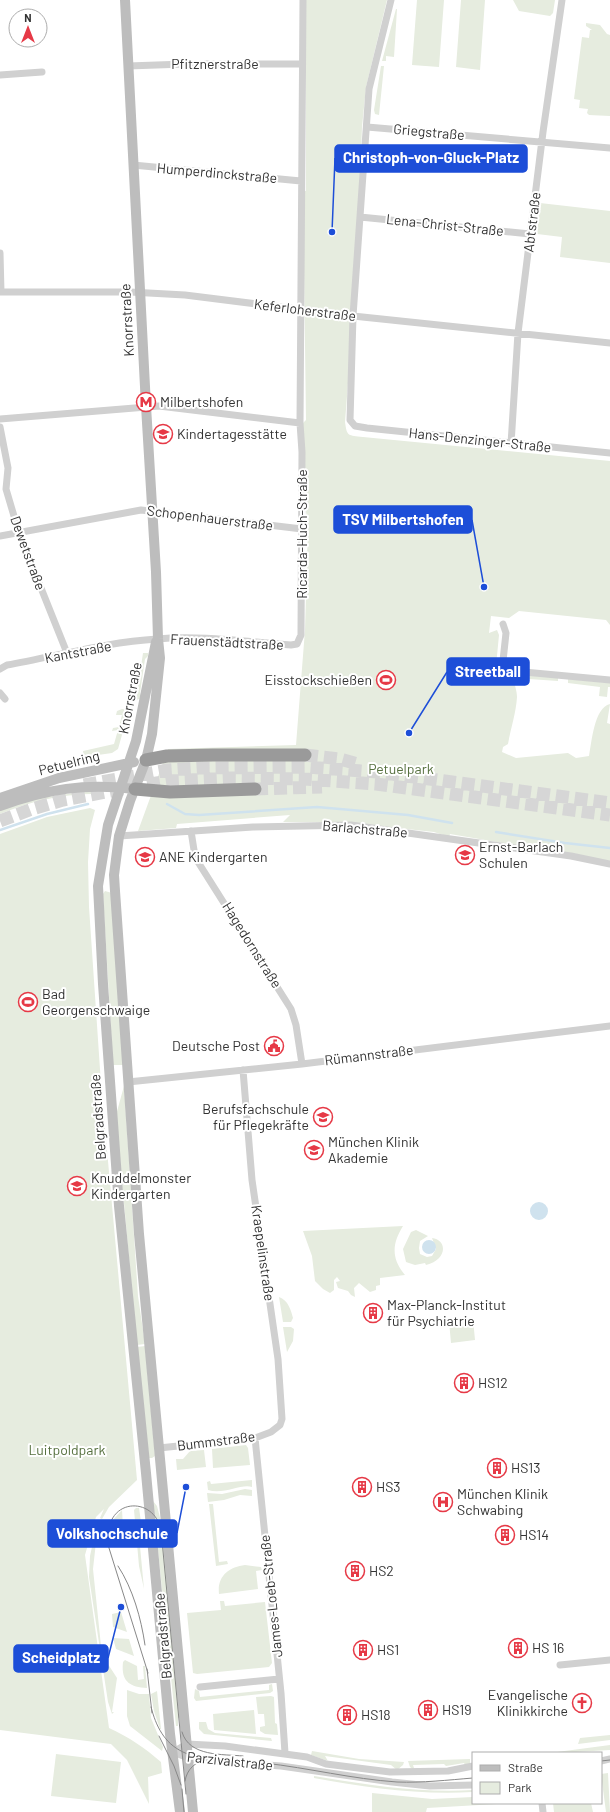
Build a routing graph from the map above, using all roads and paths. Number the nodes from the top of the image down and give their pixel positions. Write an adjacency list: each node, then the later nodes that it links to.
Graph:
1 (125, 0): 6 (main road, Knorrstraße)
2 (303, 0): 5 (street, Ricarda-Huch-Straße)
3 (391, 0): 9 (street)
4 (562, 0): 10 (street, Abtstraße)
5 (302, 64): 6 (street, Pfitznerstraße); 13 (street, Ricarda-Huch-Straße)
6 (128, 66): 12 (main road, Knorrstraße)
7 (42, 72): 8 (street)
8 (0, 75)
9 (367, 127): 10 (street, Griegstraße); 14 (street)
10 (542, 141): 11 (street, Griegstraße); 15 (street, Abtstraße)
11 (610, 148)
12 (134, 165): 13 (street, Humperdinckstraße); 18 (main road, Knorrstraße)
13 (301, 181): 19 (street, Ricarda-Huch-Straße)
14 (360, 217): 15 (street, Lena-Christ-Straße); 20 (street)
15 (530, 234): 21 (street, Abtstraße)
16 (0, 253): 17 (street)
17 (1, 292): 18 (street, Keferloherstraße)
18 (140, 292): 19 (street, Keferloherstraße); 23 (main road, Knorrstraße)
19 (301, 309): 20 (street, Keferloherstraße); 25 (street, Ricarda-Huch-Straße)
20 (353, 316): 21 (street, Keferloherstraße); 27 (street, Hans-Denzinger-Straße)
21 (518, 333): 22 (street, Keferloherstraße); 27 (street, Abtstraße)
22 (610, 343)
23 (146, 406): 24 (street); 25 (street); 29 (main road, Knorrstraße)
24 (0, 419)
25 (300, 423): 30 (street, Ricarda-Huch-Straße)
26 (0, 427): 31 (street, Dewetstraße)
27 (511, 444): 28 (street, Hans-Denzinger-Straße)
28 (610, 453)
29 (153, 510): 30 (street, Schopenhauerstraße); 31 (street, Schopenhauerstraße); 34 (main road, Knorrstraße)
30 (302, 529): 35 (street, Ricarda-Huch-Straße)
31 (19, 533): 32 (street, Schopenhauerstraße); 36 (street, Dewetstraße)
32 (0, 536)
33 (503, 624): 38 (street)
34 (158, 638): 35 (street, Frauenstädtstraße); 36 (street, Kantstraße); 40 (main road, Knorrstraße); 41 (main road, Knorrstraße)
35 (297, 644)
36 (67, 653): 37 (street, Kantstraße)
37 (0, 669)
38 (610, 680)
39 (305, 755): 40 (highway)
40 (146, 760): 41 (main road, Petuelring); 43 (main road, Belgradstraße)
41 (128, 764): 42 (main road, Belgradstraße); 45 (main road, Petuelring)
42 (119, 787): 43 (main road, Petuelring); 46 (main road, Petuelring); 50 (main road, Belgradstraße)
43 (135, 789): 44 (highway); 48 (main road, Belgradstraße)
44 (255, 790)
45 (0, 798)
46 (0, 806)
47 (191, 831): 48 (street, Barlachstraße); 49 (street, Barlachstraße); 55 (street, Hagedornstraße)
48 (119, 836): 51 (main road, Belgradstraße)
49 (610, 864)
50 (99, 874): 51 (main road); 53 (main road, Belgradstraße)
51 (114, 875): 52 (main road, Belgradstraße)
52 (115, 891): 53 (main road); 57 (main road, Belgradstraße)
53 (98, 894): 61 (main road, Belgradstraße)
54 (610, 1026): 55 (street, Rümannstraße)
55 (302, 1064): 56 (street, Rümannstraße)
56 (243, 1070): 57 (street, Rümannstraße); 58 (street, Kraepelinstraße)
57 (128, 1082): 60 (main road, Belgradstraße)
58 (271, 1432): 59 (street, Bummstraße)
59 (255, 1438): 60 (street, Bummstraße); 64 (street, James-Loeb-Straße)
60 (159, 1453): 61 (main road); 66 (main road, Belgradstraße)
61 (146, 1472): 67 (main road, Belgradstraße)
62 (610, 1660): 63 (street)
63 (560, 1665)
64 (279, 1679): 65 (street); 68 (street, James-Loeb-Straße)
65 (200, 1687)
66 (187, 1744): 67 (street, Parzivalstraße); 68 (street, Parzivalstraße); 69 (main road, Belgradstraße)
67 (173, 1752): 69 (street, Parzivalstraße); 72 (main road, Belgradstraße)
68 (285, 1753): 70 (street, Parzivalstraße)
69 (189, 1759): 71 (street, Parzivalstraße); 73 (main road, Belgradstraße)
70 (472, 1766)
71 (472, 1785)
72 (180, 1812)
73 (193, 1812)

